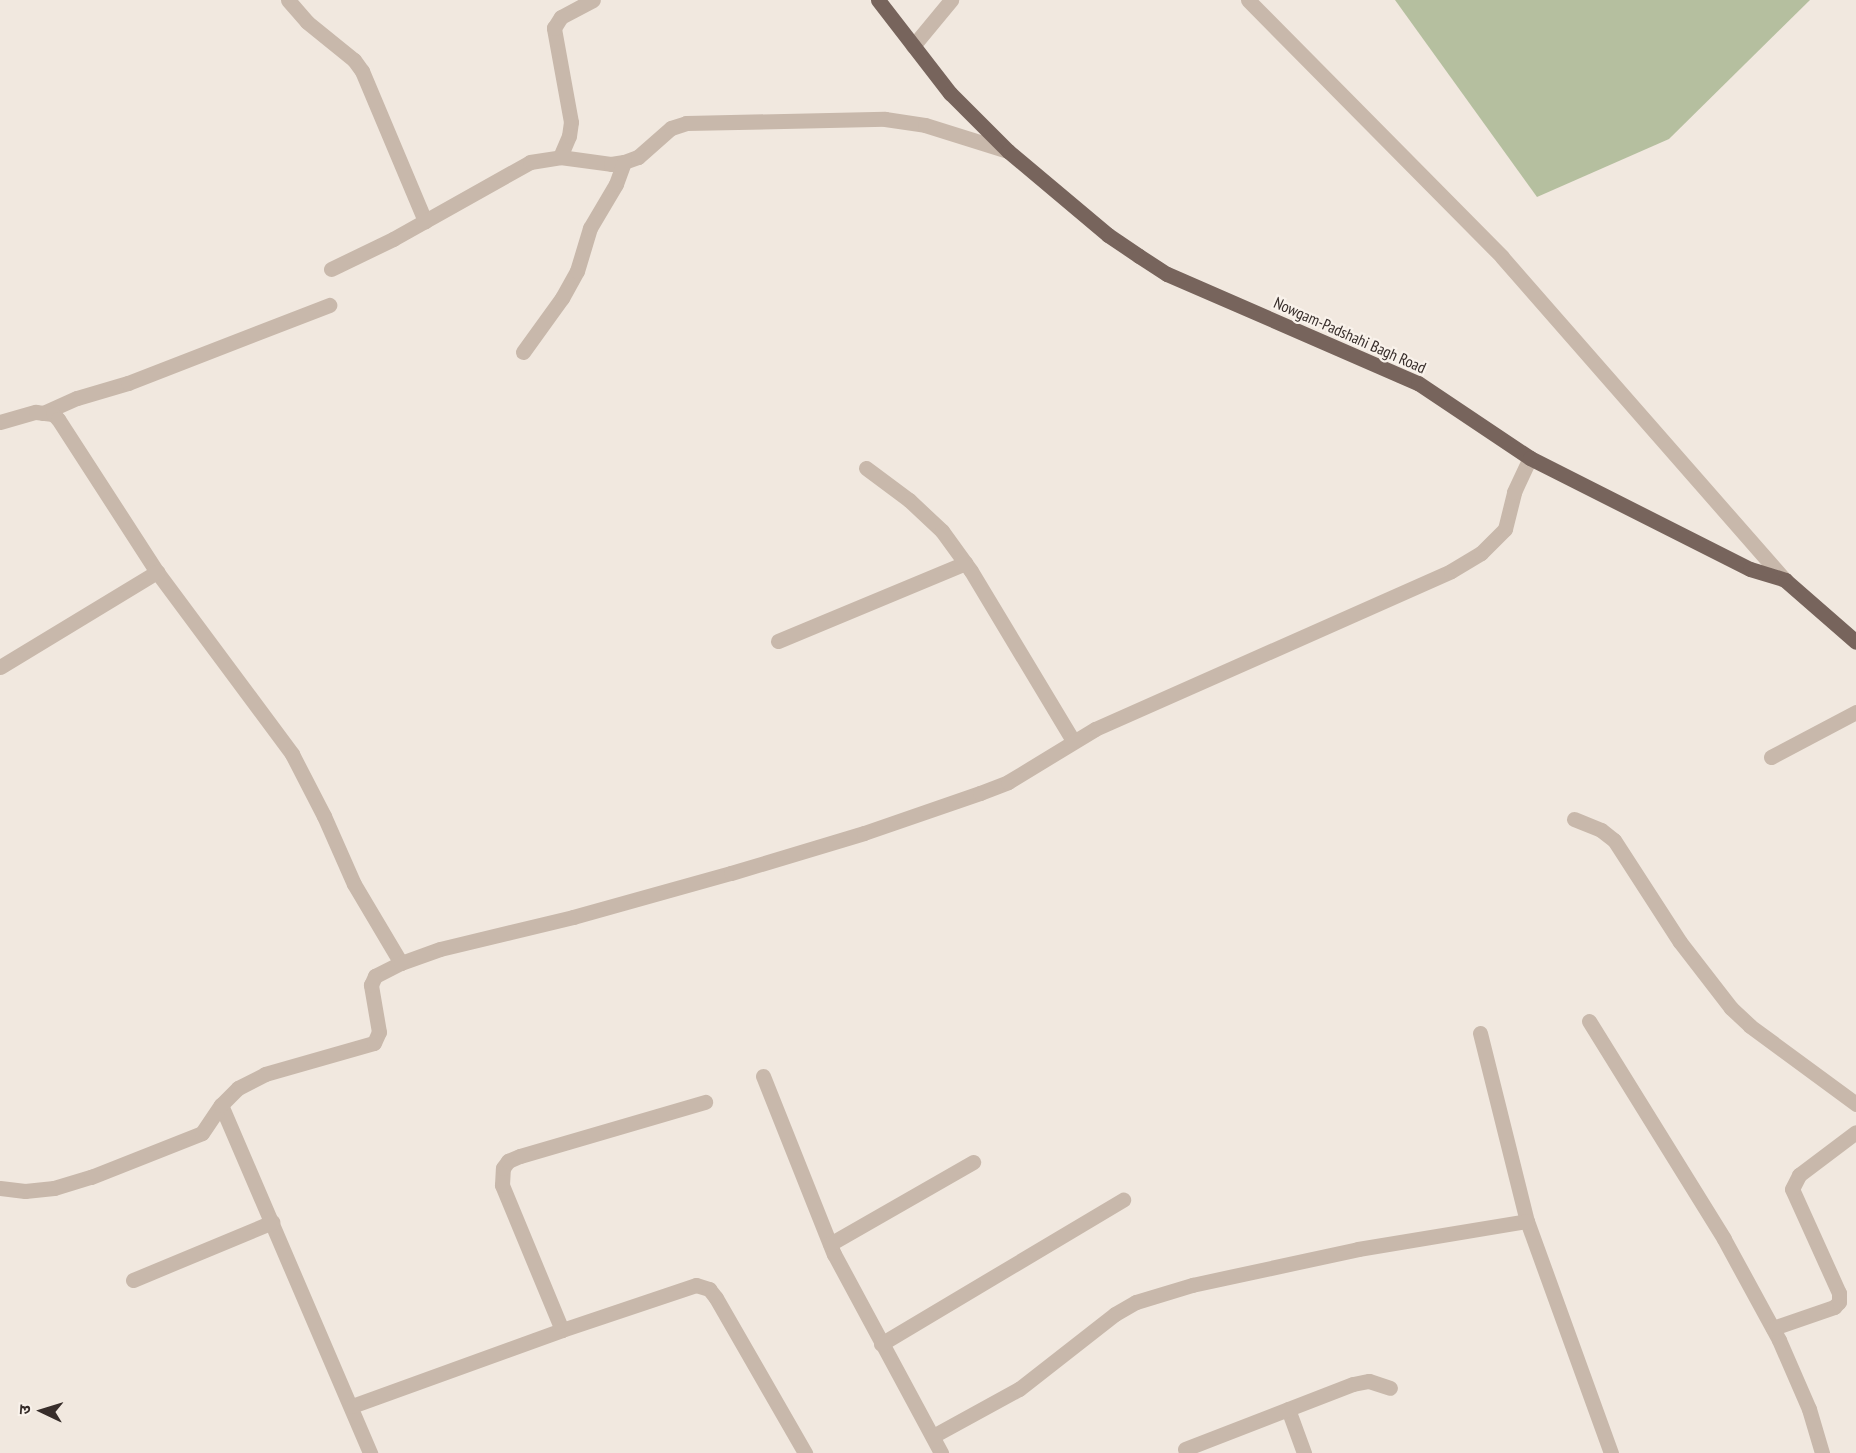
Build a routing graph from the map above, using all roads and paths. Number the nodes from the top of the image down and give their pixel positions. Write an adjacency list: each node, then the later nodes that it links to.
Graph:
1 (288, 0): 10 (street)
2 (593, 0): 8 (street)
3 (878, 0): 6 (main road, Nowgam-Padshahi Bagh Road)
4 (951, 0): 6 (street)
5 (1248, 0): 20 (street)
6 (914, 46): 7 (main road, Nowgam-Padshahi Bagh Road)
7 (1008, 151): 9 (street); 16 (main road, Nowgam-Padshahi Bagh Road)
8 (560, 157): 9 (street); 10 (street)
9 (624, 162): 13 (street)
10 (425, 221): 11 (street)
11 (331, 269)
12 (329, 305): 14 (street)
13 (523, 352)
14 (43, 412): 15 (street); 19 (street)
15 (0, 422)
16 (1530, 458): 20 (main road, Nowgam-Padshahi Bagh Road); 25 (street)
17 (866, 468): 18 (street)
18 (965, 563): 21 (street); 25 (street)
19 (157, 572): 23 (street); 28 (street)
20 (1785, 580): 22 (main road, Nowgam-Padshahi Bagh Road)
21 (778, 641)
22 (1856, 642)
23 (0, 667)
24 (1856, 712): 26 (street)
25 (1073, 741): 28 (street)
26 (1771, 757)
27 (1574, 819): 33 (street)
28 (401, 963): 34 (street)
29 (1589, 1021): 43 (street)
30 (1480, 1033): 39 (street)
31 (763, 1076): 41 (street)
32 (705, 1102): 44 (street)
33 (1856, 1104)
34 (221, 1105): 37 (street); 40 (street)
35 (1856, 1132): 43 (street)
36 (973, 1162): 41 (street)
37 (0, 1188)
38 (1123, 1200): 45 (street)
39 (1527, 1221): 49 (street); 55 (street)
40 (272, 1222): 42 (street); 47 (street)
41 (830, 1244): 45 (street)
42 (134, 1280)
43 (1773, 1329): 56 (street)
44 (562, 1330): 47 (street); 52 (street)
45 (881, 1344): 49 (street)
46 (1390, 1388): 48 (street)
47 (352, 1406): 51 (street)
48 (1288, 1409): 50 (street); 54 (street)
49 (933, 1436): 53 (street)
50 (1185, 1449)
51 (370, 1453)
52 (805, 1453)
53 (940, 1453)
54 (1304, 1453)
55 (1611, 1453)
56 (1822, 1453)

